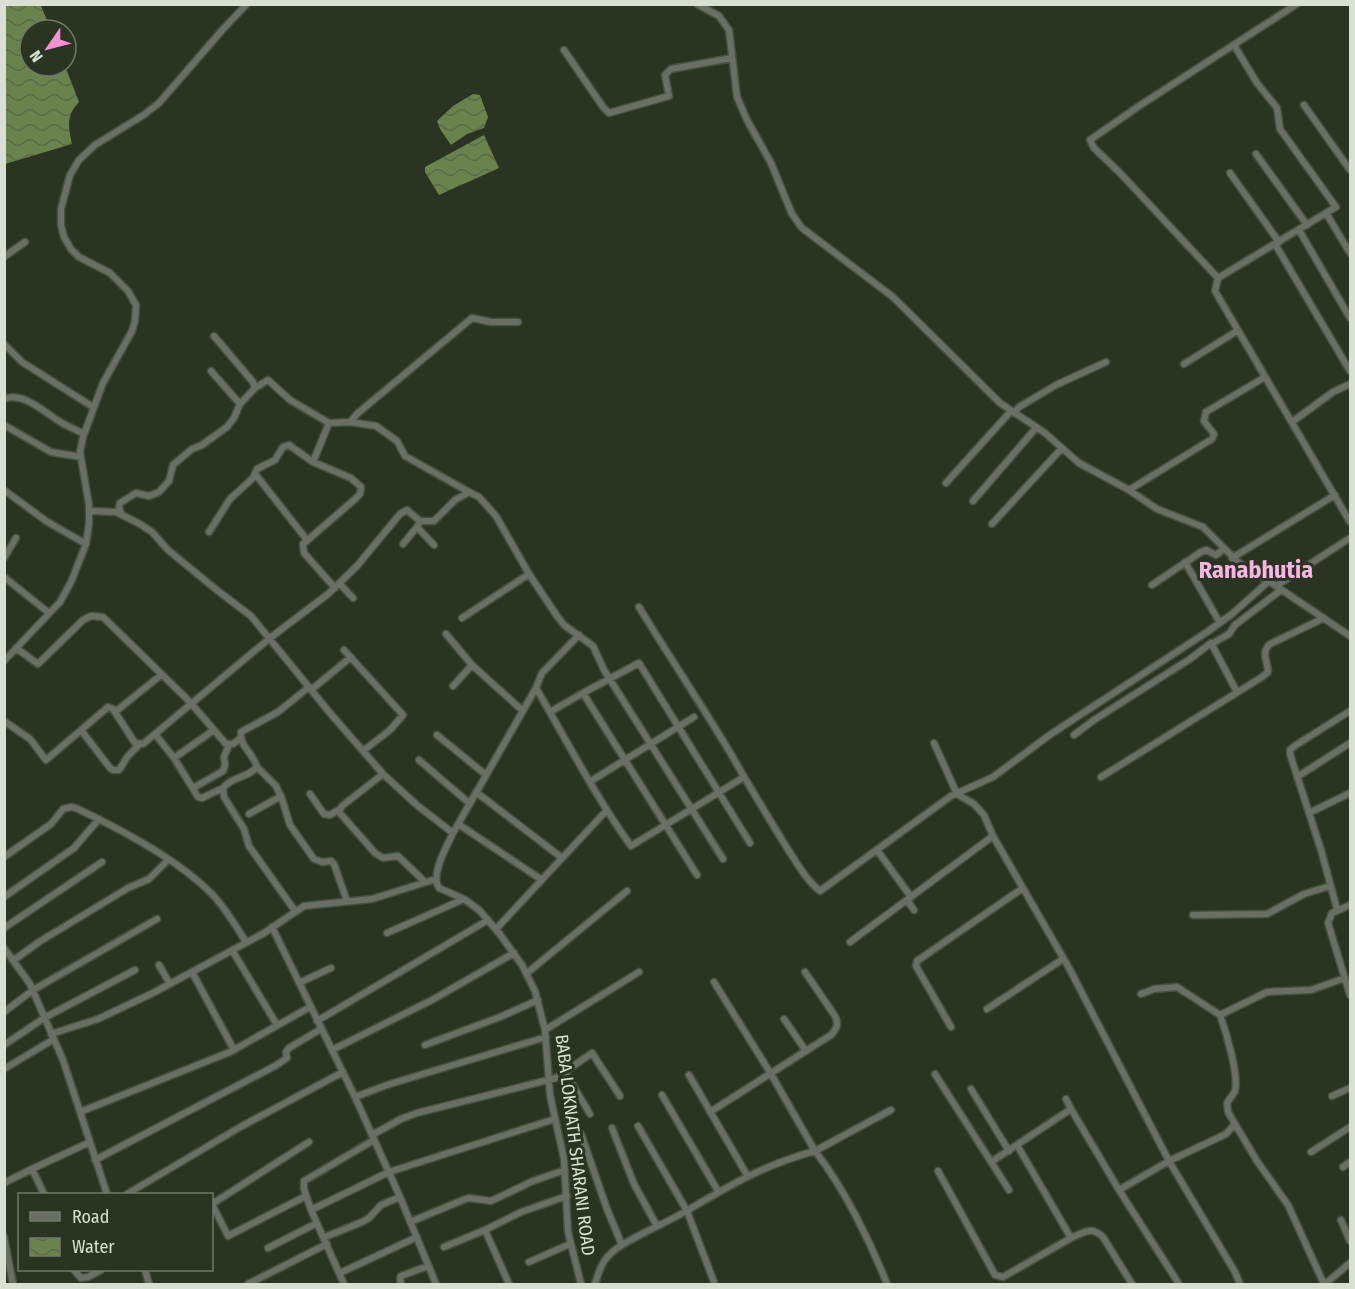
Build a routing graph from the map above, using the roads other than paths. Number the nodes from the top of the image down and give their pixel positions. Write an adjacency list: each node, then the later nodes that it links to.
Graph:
1 (247, 4): 33 (street)
2 (697, 4): 6 (street)
3 (1297, 4): 4 (street)
4 (1234, 45): 11 (street); 18 (street)
5 (564, 50): 6 (street)
6 (732, 58): 34 (street)
7 (1305, 105): 9 (street)
8 (1256, 154): 12 (street)
9 (1350, 170)
10 (1230, 173): 15 (street)
11 (1326, 213): 12 (street); 16 (street)
12 (1306, 225): 13 (street)
13 (1299, 230): 15 (street); 19 (street)
14 (24, 243): 17 (street)
15 (1277, 243): 18 (street); 26 (street)
16 (1350, 252)
17 (4, 256)
18 (1218, 278): 21 (street)
19 (1350, 318)
20 (518, 322): 35 (street)
21 (1237, 331): 25 (street); 28 (street)
22 (214, 336): 30 (street)
23 (4, 344): 33 (street)
24 (1106, 362): 34 (street)
25 (1185, 364)
26 (1350, 370)
27 (211, 371): 32 (street)
28 (1265, 377): 36 (street); 47 (street)
29 (1350, 384): 36 (street)
30 (255, 388): 32 (street); 37 (street)
31 (4, 399): 40 (street)
32 (240, 404): 52 (street)
33 (93, 406): 40 (street)
34 (1015, 410): 39 (street); 45 (street)
35 (350, 422): 37 (street); 48 (street)
36 (1292, 422): 49 (street)
37 (329, 423): 43 (street)
38 (4, 425): 42 (street)
39 (1036, 428): 41 (street); 50 (street)
40 (84, 434): 42 (street)
41 (1062, 448): 47 (street); 55 (street)
42 (81, 457): 51 (street)
43 (313, 462): 44 (street); 59 (street)
44 (256, 475): 56 (street); 59 (street)
45 (946, 483)
46 (4, 490): 60 (street)
47 (1129, 490): 63 (street)
48 (469, 492): 54 (street); 67 (street)
49 (1335, 495): 53 (street); 65 (street)
50 (973, 501)
51 (89, 511): 52 (street); 60 (street)
52 (122, 515): 82 (street)
53 (1350, 522)
54 (418, 524): 61 (street); 62 (street); 71 (street)
55 (992, 524)
56 (209, 532)
57 (16, 538): 64 (street)
58 (1350, 538): 72 (street)
59 (307, 540): 71 (street)
60 (86, 543): 75 (street)
61 (403, 543)
62 (434, 545)
63 (1224, 549): 65 (street); 66 (street)
64 (4, 558)
65 (1232, 558): 69 (street)
66 (1185, 562): 70 (street); 78 (street)
67 (529, 574): 76 (street); 80 (street)
68 (4, 577): 75 (street)
69 (1269, 581): 72 (street); 78 (street)
70 (1152, 585)
71 (337, 586): 73 (street); 82 (street)
72 (1279, 588): 77 (street); 83 (street)
73 (353, 598)
74 (639, 607): 122 (street)
75 (49, 613): 84 (street)
76 (462, 618)
77 (1324, 618): 81 (street); 94 (street)
78 (1220, 623): 132 (street)
79 (446, 634): 88 (street)
80 (579, 635): 90 (street); 93 (street)
81 (1350, 636)
82 (270, 638): 92 (street); 96 (street)
83 (1213, 643): 94 (street); 108 (street)
84 (16, 648): 87 (street); 89 (street)
85 (344, 650): 86 (street)
86 (351, 657): 92 (street); 115 (street)
87 (4, 661)
88 (472, 665): 91 (street); 97 (street)
89 (161, 675): 96 (street); 99 (street)
90 (609, 679): 95 (street); 103 (street); 113 (street)
91 (453, 686)
92 (310, 688): 109 (street); 115 (street)
93 (536, 688): 97 (street); 100 (street)
94 (1237, 692): 123 (street)
95 (583, 693): 100 (street); 118 (street)
96 (192, 704): 105 (street); 106 (street)
97 (523, 711): 121 (street)
98 (1350, 711): 124 (street)
99 (116, 712): 104 (street); 112 (street)
100 (550, 712): 125 (street)
101 (694, 717): 103 (street)
102 (4, 721): 104 (street)
103 (678, 727): 113 (street); 129 (street)
104 (81, 730): 112 (street)
105 (214, 730): 114 (street); 116 (street)
106 (155, 734): 112 (street); 116 (street)
107 (437, 735): 121 (street)
108 (1074, 735)
109 (241, 738): 114 (street); 119 (street)
110 (934, 743): 132 (street)
111 (1350, 743): 124 (street)
112 (140, 744)
113 (650, 744): 118 (street); 136 (street)
114 (229, 745): 126 (street)
115 (363, 751): 120 (street)
116 (174, 759): 126 (street)
117 (419, 760): 134 (street)
118 (625, 760): 125 (street); 142 (street)
119 (257, 767): 127 (street); 133 (street)
120 (383, 774): 135 (street); 143 (street)
121 (486, 775): 128 (street)
122 (744, 777): 129 (street); 146 (street)
123 (1101, 777)
124 (1298, 777): 138 (street)
125 (591, 781): 137 (street)
126 (193, 788): 127 (street)
127 (223, 788): 166 (street)
128 (476, 792): 134 (street); 148 (street)
129 (719, 793): 136 (street); 145 (street)
130 (1350, 793): 138 (street)
131 (310, 794): 135 (street)
132 (957, 794): 144 (street); 146 (street)
133 (281, 796): 139 (street); 162 (street)
134 (470, 803): 141 (street)
135 (340, 809): 155 (street)
136 (692, 809): 142 (street); 149 (street)
137 (606, 811): 142 (street); 148 (street)
138 (1309, 813): 156 (street)
139 (249, 814)
140 (99, 819): 147 (street); 150 (street); 159 (street)
141 (458, 824): 143 (street); 154 (street)
142 (666, 825): 152 (street)
143 (453, 833): 153 (street)
144 (993, 836): 157 (street); 161 (street)
145 (750, 843)
146 (877, 850): 161 (street)
147 (4, 857)
148 (562, 858): 154 (street)
149 (723, 859)
150 (168, 860): 174 (street); 180 (street)
151 (102, 862): 171 (street)
152 (697, 875)
153 (436, 879): 155 (street); 160 (street, BABA LOKNATH SHARANI ROAD)
154 (542, 880): 172 (street)
155 (425, 882): 162 (street)
156 (1330, 886): 164 (street); 167 (street)
157 (1023, 888): 179 (street); 204 (street)
158 (627, 891): 187 (street)
159 (4, 897)
160 (464, 899): 169 (street, BABA LOKNATH SHARANI ROAD); 173 (street)
161 (909, 899): 165 (street); 175 (street)
162 (347, 901): 166 (street)
163 (1350, 905): 164 (street)
164 (1337, 909): 188 (street)
165 (914, 910)
166 (295, 911): 170 (street)
167 (1193, 915)
168 (158, 919): 192 (street)
169 (488, 920): 172 (street, BABA LOKNATH SHARANI ROAD); 202 (street)
170 (272, 927): 174 (street); 190 (street)
171 (4, 928)
172 (496, 929): 178 (street, BABA LOKNATH SHARANI ROAD)
173 (387, 933)
174 (246, 942): 177 (street)
175 (850, 942)
176 (5, 948): 180 (street)
177 (232, 950): 184 (street); 203 (street)
178 (514, 953): 187 (street, BABA LOKNATH SHARANI ROAD); 212 (street)
179 (1063, 959): 197 (street); 247 (street)
180 (14, 960): 192 (street)
181 (159, 965): 191 (street)
182 (331, 969): 190 (street)
183 (135, 970): 200 (street)
184 (192, 972): 191 (street); 211 (street)
185 (639, 972): 206 (street)
186 (805, 972): 213 (street)
187 (527, 973): 195 (street, BABA LOKNATH SHARANI ROAD)
188 (1345, 978): 194 (street); 199 (street)
189 (714, 982): 217 (street)
190 (299, 983): 196 (street)
191 (171, 984): 207 (street)
192 (33, 990): 198 (street); 200 (street)
193 (1141, 994): 199 (street)
194 (1350, 995)
195 (538, 1000): 206 (street, BABA LOKNATH SHARANI ROAD); 210 (street)
196 (310, 1007): 202 (street); 203 (street)
197 (987, 1009)
198 (4, 1012)
199 (1220, 1015): 234 (street)
200 (44, 1018): 207 (street); 209 (street)
201 (784, 1019): 213 (street)
202 (317, 1021): 205 (street)
203 (277, 1025): 211 (street)
204 (951, 1027)
205 (321, 1029): 212 (street); 246 (street)
206 (545, 1030): 208 (street, BABA LOKNATH SHARANI ROAD)
207 (52, 1037): 214 (street); 230 (street)
208 (546, 1037): 220 (street, BABA LOKNATH SHARANI ROAD); 226 (street)
209 (4, 1045)
210 (426, 1045)
211 (234, 1050): 230 (street)
212 (332, 1050): 215 (street)
213 (806, 1051): 217 (street)
214 (4, 1069)
215 (342, 1072): 226 (street); 262 (street)
216 (565, 1072): 220 (street); 224 (street); 232 (street)
217 (771, 1074): 231 (street); 243 (street)
218 (935, 1074): 248 (street)
219 (689, 1075): 231 (street)
220 (549, 1079): 233 (street, BABA LOKNATH SHARANI ROAD); 239 (street)
221 (1350, 1088): 225 (street)
222 (971, 1089): 244 (street)
223 (662, 1095): 259 (street)
224 (620, 1096)
225 (1332, 1096)
226 (355, 1097): 239 (street)
227 (1066, 1099): 228 (street)
228 (1071, 1109): 242 (street); 258 (street)
229 (891, 1110): 243 (street)
230 (80, 1112): 241 (street)
231 (710, 1112): 255 (street)
232 (590, 1113)
233 (555, 1119): 252 (street, BABA LOKNATH SHARANI ROAD); 254 (street)
234 (1235, 1124): 247 (street); 304 (street)
235 (639, 1126): 269 (street)
236 (1350, 1127): 245 (street)
237 (612, 1128): 273 (street)
238 (581, 1134): 281 (street)
239 (373, 1137): 254 (street); 263 (street)
240 (309, 1142): 266 (street)
241 (90, 1143): 246 (street); 251 (street)
242 (1017, 1145): 244 (street); 277 (street)
243 (815, 1151): 255 (street); 300 (street)
244 (1009, 1151): 248 (street)
245 (1311, 1152)
246 (95, 1160): 261 (street)
247 (1169, 1161): 258 (street); 303 (street)
248 (991, 1162): 257 (street)
249 (1350, 1162): 250 (street)
250 (1343, 1167)
251 (32, 1168): 256 (street); 260 (street)
252 (565, 1170): 264 (street, BABA LOKNATH SHARANI ROAD); 271 (street)
253 (938, 1171): 277 (street)
254 (389, 1172): 265 (street); 268 (street)
255 (747, 1175): 259 (street)
256 (4, 1183)
257 (1009, 1190)
258 (1119, 1190): 302 (street)
259 (718, 1191): 269 (street)
260 (44, 1193)
261 (107, 1193)
262 (129, 1193)
263 (306, 1196): 267 (street); 268 (street)
264 (567, 1196): 274 (street); 280 (street, BABA LOKNATH SHARANI ROAD)
265 (400, 1197): 271 (street); 278 (street)
266 (213, 1203)
267 (213, 1206)
268 (311, 1210): 272 (street)
269 (687, 1211): 273 (street); 291 (street)
270 (1341, 1220): 279 (street)
271 (410, 1222): 276 (street)
272 (317, 1223): 278 (street); 283 (street)
273 (657, 1227): 281 (street)
274 (485, 1230): 282 (street); 297 (street)
275 (4, 1237): 292 (street)
276 (417, 1237): 286 (street); 289 (street)
277 (1071, 1238): 301 (street)
278 (326, 1241): 289 (street); 293 (street)
279 (1350, 1241)
280 (570, 1244): 284 (street); 298 (street, BABA LOKNATH SHARANI ROAD)
281 (622, 1245): 299 (street)
282 (444, 1247)
283 (268, 1248)
284 (528, 1262)
285 (1350, 1263): 290 (street)
286 (428, 1266): 295 (street); 296 (street)
287 (76, 1271): 288 (street)
288 (98, 1271)
289 (340, 1273): 294 (street)
290 (1334, 1281): 304 (street)
291 (714, 1282)
292 (14, 1284)
293 (248, 1284)
294 (344, 1284)
295 (401, 1284)
296 (436, 1284)
297 (509, 1284)
298 (581, 1284)
299 (595, 1284)
300 (887, 1284)
301 (1132, 1284)
302 (1179, 1284)
303 (1240, 1284)
304 (1325, 1284)

